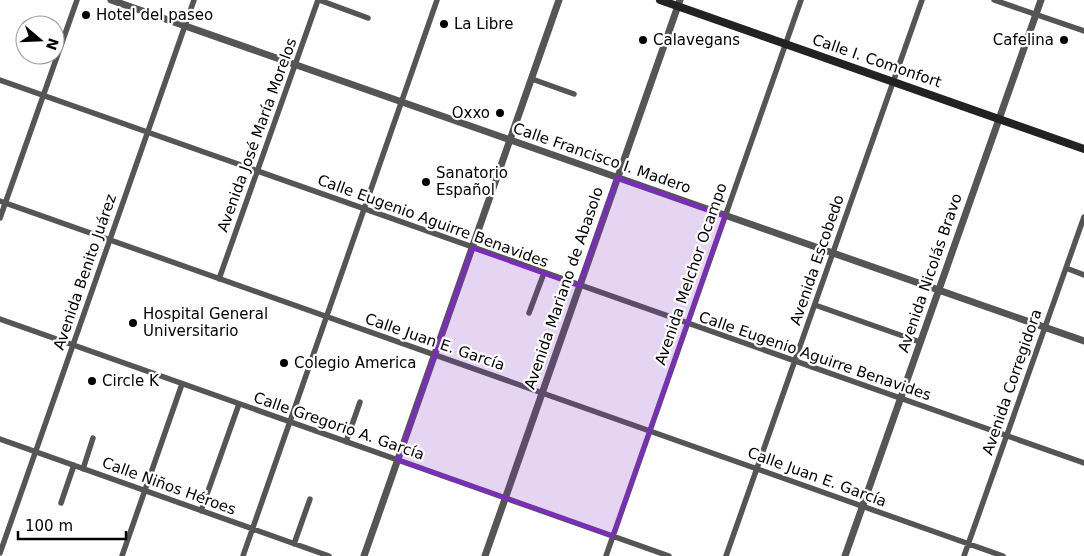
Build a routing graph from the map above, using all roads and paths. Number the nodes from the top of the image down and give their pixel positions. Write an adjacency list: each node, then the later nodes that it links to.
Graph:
1 (77, 0): 23 (street)
2 (111, 0): 15 (street, Calle Francisco I. Madero)
3 (194, 0): 15 (street, Avenida Benito Juárez)
4 (319, 0): 14 (street); 18 (street, Avenida José María Morelos)
5 (438, 0): 24 (street)
6 (559, 0): 19 (street)
7 (660, 0): 12 (main road, Calle I. Comonfort)
8 (801, 0): 17 (street, Avenida Melchor Ocampo)
9 (922, 0): 21 (street, Avenida Escobedo)
10 (994, 0): 13 (street)
11 (1040, 0): 13 (street, Avenida Nicolás Bravo)
12 (679, 3): 17 (main road, Calle I. Comonfort); 30 (street, Avenida Mariano de Abasolo)
13 (1036, 14): 16 (street); 25 (street, Avenida Nicolás Bravo)
14 (368, 18)
15 (185, 26): 18 (street, Calle Francisco I. Madero); 26 (street, Avenida Benito Juárez)
16 (1084, 31)
17 (785, 44): 21 (main road, Calle I. Comonfort); 33 (street, Avenida Melchor Ocampo)
18 (295, 66): 24 (street, Calle Francisco I. Madero); 29 (street, Avenida José María Morelos)
19 (532, 79): 22 (street); 27 (street)
20 (0, 80): 23 (street, Calle Eugenio Aguirre Benavides)
21 (893, 82): 25 (main road, Calle I. Comonfort); 38 (street, Avenida Escobedo)
22 (574, 94)
23 (43, 96): 26 (street, Calle Eugenio Aguirre Benavides); 31 (street)
24 (401, 103): 27 (street, Calle Francisco I. Madero); 32 (street)
25 (999, 119): 28 (main road, Calle I. Comonfort); 44 (street, Avenida Nicolás Bravo)
26 (148, 133): 29 (street, Calle Eugenio Aguirre Benavides); 36 (street, Avenida Benito Juárez)
27 (510, 141): 30 (street, Calle Francisco I. Madero); 37 (street)
28 (1084, 149)
29 (257, 172): 32 (street, Calle Eugenio Aguirre Benavides); 42 (street, Avenida José María Morelos)
30 (617, 178): 33 (street, Calle Francisco I. Madero); 43 (street, Avenida Mariano de Abasolo)
31 (3, 202): 34 (street); 36 (street, Calle Juan E. García)
32 (364, 209): 37 (street, Calle Eugenio Aguirre Benavides); 47 (street)
33 (725, 216): 38 (street, Calle Francisco I. Madero); 49 (street, Avenida Melchor Ocampo)
34 (0, 218)
35 (1083, 221): 39 (street, Avenida Corregidora)
36 (110, 240): 42 (street, Calle Juan E. García); 53 (street, Avenida Benito Juárez)
37 (472, 248): 40 (street, Calle Eugenio Aguirre Benavides); 54 (street)
38 (833, 254): 44 (street, Calle Francisco I. Madero); 45 (street, Avenida Escobedo)
39 (1066, 268): 41 (street); 50 (street, Avenida Corregidora)
40 (544, 273): 43 (street, Calle Eugenio Aguirre Benavides); 46 (street)
41 (1084, 275)
42 (219, 279): 47 (street, Calle Juan E. García)
43 (580, 286): 49 (street, Calle Eugenio Aguirre Benavides); 57 (street, Avenida Mariano de Abasolo)
44 (939, 291): 50 (street, Calle Francisco I. Madero); 51 (street, Avenida Nicolás Bravo)
45 (814, 305): 51 (street); 55 (street, Avenida Escobedo)
46 (529, 313)
47 (326, 317): 54 (street, Calle Juan E. García); 61 (street)
48 (0, 319): 53 (street, Calle Gregorio A. García)
49 (687, 324): 55 (street, Calle Eugenio Aguirre Benavides); 62 (street, Avenida Melchor Ocampo)
50 (1045, 328): 52 (street, Calle Francisco I. Madero); 63 (street, Avenida Corregidora)
51 (920, 342): 58 (street, Avenida Nicolás Bravo)
52 (1084, 342)
53 (73, 345): 56 (street, Calle Gregorio A. García); 67 (street, Avenida Benito Juárez)
54 (435, 355): 57 (street, Calle Juan E. García); 68 (street)
55 (795, 362): 58 (street, Calle Eugenio Aguirre Benavides); 72 (street, Avenida Escobedo)
56 (182, 384): 60 (street, Calle Gregorio A. García); 73 (street)
57 (542, 393): 62 (street, Calle Juan E. García); 74 (street, Avenida Mariano de Abasolo)
58 (900, 399): 63 (street, Calle Eugenio Aguirre Benavides); 77 (street, Avenida Nicolás Bravo)
59 (360, 402): 66 (street)
60 (240, 404): 61 (street, Calle Gregorio A. García); 78 (street)
61 (290, 422): 66 (street, Calle Gregorio A. García); 79 (street)
62 (650, 431): 72 (street, Calle Juan E. García); 80 (street, Avenida Melchor Ocampo)
63 (1007, 436): 69 (street, Calle Eugenio Aguirre Benavides); 82 (street, Avenida Corregidora)
64 (93, 438): 71 (street)
65 (0, 439): 67 (street, Calle Niños Héroes)
66 (346, 442): 68 (street, Calle Gregorio A. García)
67 (36, 452): 70 (street, Calle Niños Héroes); 83 (street, Avenida Benito Juárez)
68 (398, 460): 74 (street, Calle Gregorio A. García); 87 (street)
69 (1084, 463)
70 (74, 465): 71 (street, Calle Niños Héroes); 76 (street)
71 (83, 468): 73 (street, Calle Niños Héroes)
72 (757, 469): 77 (street, Calle Juan E. García); 91 (street, Avenida Escobedo)
73 (145, 491): 78 (street, Calle Niños Héroes); 84 (street)
74 (505, 498): 80 (street, Calle Gregorio A. García); 88 (street, Avenida Mariano de Abasolo)
75 (310, 499): 81 (street)
76 (61, 503)
77 (863, 506): 82 (street, Calle Juan E. García); 92 (street, Avenida Nicolás Bravo)
78 (202, 511): 79 (street, Calle Niños Héroes)
79 (253, 529): 81 (street, Calle Niños Héroes); 85 (street)
80 (613, 536): 89 (street, Avenida Melchor Ocampo); 90 (street, Calle Gregorio A. García)
81 (294, 544): 86 (street, Calle Niños Héroes)
82 (969, 544): 93 (street, Avenida Corregidora); 94 (street, Calle Juan E. García)
83 (0, 553)
84 (122, 556)
85 (243, 556)
86 (329, 556)
87 (364, 556)
88 (485, 556)
89 (606, 556)
90 (669, 556)
91 (726, 556)
92 (845, 556)
93 (964, 556)
94 (1003, 556)

